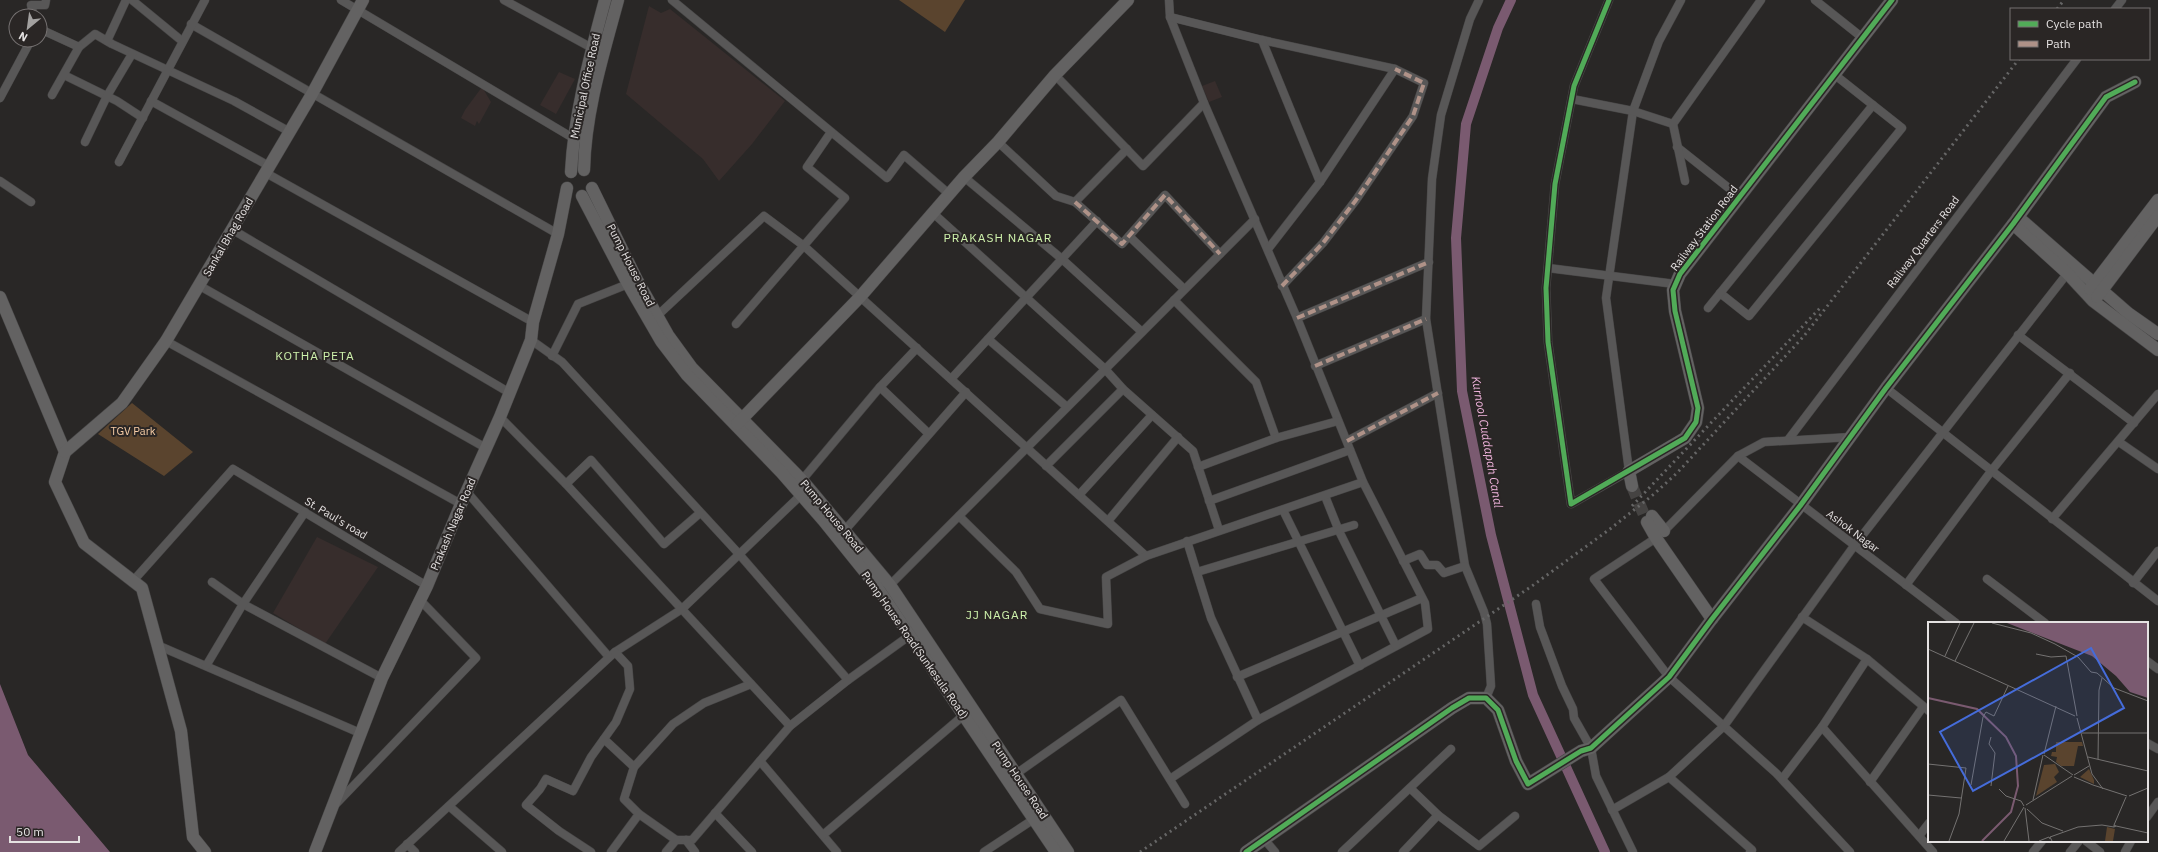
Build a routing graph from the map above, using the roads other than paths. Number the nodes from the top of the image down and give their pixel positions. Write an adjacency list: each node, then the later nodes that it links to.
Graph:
1 (126, 0): 27 (street)
2 (132, 0): 28 (street)
3 (205, 0): 23 (street)
4 (341, 0): 20 (street)
5 (504, 0): 31 (street)
6 (606, 0): 31 (street, Municipal Office Road)
7 (618, 0): 60 (street, Municipal Office Road)
8 (672, 0): 52 (street)
9 (1128, 0): 37 (street)
10 (1169, 0): 22 (street)
11 (1479, 0): 86 (street)
12 (1609, 0): 44 (street)
13 (1681, 0): 48 (street)
14 (1761, 0): 50 (street)
15 (1815, 0): 25 (street)
16 (1892, 0): 25 (street, Railway Station Road)
17 (2122, 0): 21 (street)
18 (28, 2): 19 (street)
19 (47, 2)
20 (360, 4): 40 (street, Sankal Bhag Road); 53 (street)
21 (2116, 8)
22 (1170, 16): 26 (street); 46 (street)
23 (191, 24): 28 (street); 40 (street)
24 (48, 33): 29 (street)
25 (1864, 39): 38 (street, Railway Station Road)
26 (1262, 40): 34 (street); 65 (street)
27 (107, 41): 29 (street); 32 (street)
28 (182, 41): 35 (street)
29 (79, 47): 36 (street)
30 (27, 48): 43 (street)
31 (592, 48): 53 (street, Municipal Office Road)
32 (132, 54): 35 (street); 42 (street)
33 (2076, 60): 139 (street, Railway Quarters Road)
34 (1395, 69): 65 (street); 93 (street)
35 (168, 70): 45 (street); 51 (street)
36 (64, 75): 41 (street); 42 (street)
37 (1055, 75): 55 (street); 57 (street)
38 (1835, 76): 47 (street); 70 (street, Railway Station Road)
39 (2135, 82): 77 (street)
40 (312, 94): 51 (street, Sankal Bhag Road); 80 (street)
41 (52, 95)
42 (107, 96): 49 (street); 54 (street)
43 (0, 98)
44 (1572, 99): 48 (street); 87 (street)
45 (151, 101): 49 (street); 59 (street)
46 (1204, 103): 57 (street); 76 (street)
47 (1872, 105): 96 (street); 96 (street)
48 (1633, 111): 50 (street); 89 (street)
49 (143, 118): 58 (street)
50 (1673, 124): 56 (street)
51 (290, 132): 59 (street, Sankal Bhag Road)
52 (831, 132): 68 (street); 82 (street)
53 (573, 138): 61 (street, Municipal Office Road)
54 (85, 142)
55 (998, 142): 62 (street); 73 (street)
56 (1677, 148): 64 (street); 70 (street)
57 (1127, 149): 73 (street)
58 (120, 162)
59 (268, 170): 79 (street, Sankal Bhag Road); 106 (street)
60 (584, 170): 61 (street); 67 (street)
61 (571, 172): 66 (street)
62 (964, 177): 68 (street); 85 (street)
63 (0, 181): 72 (street)
64 (1685, 181)
65 (1320, 182): 83 (street)
66 (567, 188): 69 (street); 80 (street, Prakash Nagar Road)
67 (592, 188): 69 (street); 103 (street, Pump House Road)
68 (949, 194): 74 (street)
69 (582, 196): 90 (street, Pump House Road(Sunkesula Road))
70 (1740, 197): 91 (street, Railway Station Road)
71 (2158, 200): 94 (street)
72 (32, 202)
73 (1075, 202): 78 (street)
74 (933, 213): 98 (street); 99 (street)
75 (2158, 216): 94 (street)
76 (1255, 219): 83 (street); 84 (street)
77 (2015, 220): 88 (street); 122 (street)
78 (1097, 221): 81 (street); 85 (street)
79 (233, 230): 92 (street, Sankal Bhag Road); 125 (street)
80 (558, 234): 106 (street, Prakash Nagar Road)
81 (1129, 236): 84 (street); 95 (street)
82 (804, 246): 98 (street); 103 (street); 107 (street)
83 (1268, 249): 93 (street)
84 (1220, 254): 95 (street)
85 (1062, 259): 99 (street); 108 (street)
86 (1429, 262): 104 (street); 105 (street)
87 (1548, 268): 89 (street); 151 (street)
88 (2071, 270): 94 (street); 100 (street); 110 (street)
89 (1609, 276): 91 (street); 151 (street)
90 (628, 284): 116 (street); 132 (street, Pump House Road(Sunkesula Road))
91 (1676, 284): 151 (street, Railway Station Road)
92 (200, 286): 113 (street, Sankal Bhag Road); 142 (street)
93 (1282, 286): 104 (street)
94 (2098, 287): 100 (street); 109 (street)
95 (1184, 290): 101 (street)
96 (1720, 293): 102 (street)
97 (0, 297): 145 (street)
98 (860, 297): 114 (street); 132 (street)
99 (1027, 297): 111 (street); 118 (street)
100 (2090, 297): 115 (street)
101 (1174, 300): 108 (street); 138 (street)
102 (1708, 308)
103 (657, 316): 132 (street, Pump House Road)
104 (1297, 318): 117 (street)
105 (1426, 319): 117 (street); 126 (street)
106 (533, 322): 112 (street, Prakash Nagar Road)
107 (736, 324)
108 (1142, 332): 118 (street)
109 (2158, 334)
110 (2018, 335): 119 (street); 134 (street)
111 (988, 339): 120 (street); 128 (street)
112 (531, 340): 116 (street); 125 (street, Prakash Nagar Road)
113 (166, 341): 145 (street, Sankal Bhag Road); 160 (street)
114 (917, 348): 120 (street); 121 (street)
115 (2158, 350)
116 (552, 356): 164 (street)
117 (1315, 366): 131 (street)
118 (1105, 369): 123 (street); 128 (street)
119 (2070, 373): 133 (street); 150 (street)
120 (951, 379): 124 (street)
121 (880, 387): 135 (street); 152 (street)
122 (1886, 388): 134 (street); 137 (street)
123 (1123, 389): 129 (street); 147 (street)
124 (966, 392): 135 (street); 143 (street)
125 (510, 393): 130 (street, Prakash Nagar Road)
126 (1438, 393): 140 (street); 181 (street)
127 (2158, 394): 133 (street)
128 (1067, 408): 143 (street)
129 (1152, 415): 136 (street); 157 (street)
130 (500, 417): 142 (street, Prakash Nagar Road); 154 (street)
131 (1338, 421): 138 (street); 140 (street)
132 (739, 422): 152 (street, Pump House Road); 156 (street, Pump House Road(Sunkesula Road))
133 (2134, 423): 141 (street)
134 (1942, 432): 150 (street); 176 (street)
135 (929, 434): 170 (street)
136 (1178, 437): 148 (street); 168 (street)
137 (1851, 437): 139 (street); 161 (street)
138 (1276, 438): 148 (street)
139 (1788, 440): 146 (street)
140 (1347, 441): 144 (street)
141 (2119, 442): 149 (street); 167 (street)
142 (486, 448): 155 (street, Prakash Nagar Road)
143 (1027, 448): 147 (street); 165 (street)
144 (1350, 450): 153 (street); 159 (street)
145 (65, 452): 184 (street)
146 (1738, 456): 161 (street, Ashok Nagar); 173 (street)
147 (1046, 466): 157 (street)
148 (1198, 467): 159 (street)
149 (2158, 469)
150 (1992, 470): 167 (street); 188 (street)
151 (1632, 479)
152 (802, 480): 156 (street); 170 (street, Pump House Road)
153 (1363, 482): 158 (street); 180 (street)
154 (566, 484): 164 (street); 195 (street)
155 (467, 492): 160 (street, Prakash Nagar Road); 205 (street)
156 (801, 495): 178 (street); 202 (street, Pump House Road(Sunkesula Road))
157 (1079, 495): 168 (street)
158 (1325, 496): 162 (street); 172 (street)
159 (1209, 502): 171 (street)
160 (461, 504): 189 (street, Prakash Nagar Road)
161 (1800, 506): 176 (street, Ashok Nagar); 198 (street)
162 (1283, 510): 171 (street); 175 (street)
163 (305, 512): 184 (street, St. Paul's road); 189 (street, St. Paul's road); 193 (street)
164 (700, 513): 178 (street)
165 (959, 516): 179 (street); 187 (street)
166 (1650, 519): 173 (street)
167 (2052, 519): 186 (street)
168 (1108, 521): 179 (street)
169 (1354, 525): 172 (street)
170 (845, 530): 187 (street, Pump House Road)
171 (1219, 530): 174 (street)
172 (1339, 531): 175 (street); 196 (street)
173 (1660, 534): 198 (street); 212 (street)
174 (1187, 541): 179 (street); 182 (street)
175 (1300, 542): 182 (street); 201 (street)
176 (1854, 546): 188 (street, Ashok Nagar); 197 (street)
177 (2158, 551): 186 (street)
178 (739, 554): 195 (street); 214 (street)
179 (1146, 556)
180 (1403, 561): 181 (street); 190 (street)
181 (1465, 566): 216 (street)
182 (1197, 572): 211 (street)
183 (1987, 579): 200 (street)
184 (133, 581): 203 (street)
185 (212, 582): 193 (street)
186 (2133, 583): 192 (street)
187 (890, 585): 229 (street, Pump House Road)
188 (1906, 585): 199 (street, Ashok Nagar)
189 (427, 586): 191 (street, Prakash Nagar Road)
190 (1422, 598): 196 (street); 204 (street)
191 (420, 600): 213 (street, Prakash Nagar Road); 238 (street)
192 (2158, 601)
193 (243, 604): 208 (street); 213 (street)
194 (1536, 604): 226 (street)
195 (682, 609): 205 (street); 215 (street)
196 (1381, 616): 201 (street); 204 (street)
197 (1802, 617): 206 (street); 221 (street)
198 (1712, 619): 212 (street)
199 (1955, 622)
200 (2044, 622)
201 (1344, 631): 209 (street); 211 (street)
202 (909, 636): 214 (street); 218 (street, Pump House Road(Sunkesula Road))
203 (157, 645): 208 (street); 258 (street)
204 (1396, 646): 209 (street)
205 (612, 654): 224 (street); 237 (street)
206 (1867, 658): 217 (street); 222 (street)
207 (2148, 662): 210 (street)
208 (206, 666): 223 (street)
209 (1360, 666): 219 (street)
210 (2158, 669)
211 (1238, 677): 219 (street)
212 (1669, 677): 221 (street); 226 (street)
213 (382, 678): 223 (street, Prakash Nagar Road)
214 (848, 680): 220 (street)
215 (751, 684): 220 (street); 228 (street)
216 (1486, 698): 226 (street); 249 (street)
217 (1926, 709): 233 (street)
218 (964, 715): 229 (street, Pump House Road(Sunkesula Road)); 247 (street)
219 (1258, 720): 231 (street)
220 (790, 726): 227 (street)
221 (1724, 726): 230 (street); 232 (street)
222 (1822, 727): 232 (street); 233 (street)
223 (360, 733): 238 (street, Prakash Nagar Road)
224 (604, 739): 228 (street); 263 (street)
225 (1451, 749): 234 (street)
226 (1586, 749): 239 (street)
227 (760, 761): 240 (street); 247 (street)
228 (634, 767): 241 (street)
229 (1012, 776): 231 (street); 245 (street, Pump House Road(Sunkesula Road)); 271 (street, Pump House Road)
230 (1669, 777): 239 (street); 277 (street)
231 (1170, 779): 236 (street)
232 (1782, 779): 257 (street)
233 (1870, 782): 248 (street)
234 (1410, 788): 242 (street); 274 (street)
235 (2158, 802): 244 (street)
236 (1185, 804)
237 (449, 806): 256 (street); 262 (street)
238 (332, 808): 259 (street, Prakash Nagar Road)
239 (1612, 810): 276 (street)
240 (715, 813): 251 (street); 267 (street)
241 (639, 814): 250 (street); 264 (street)
242 (1438, 815): 243 (street); 275 (street)
243 (1515, 816)
244 (2148, 816)
245 (1034, 819): 269 (street); 270 (street, Pump House Road(Sunkesula Road))
246 (1928, 824): 248 (street)
247 (822, 835): 268 (street)
248 (1919, 836): 278 (street)
249 (1264, 839): 272 (street); 273 (street)
250 (676, 840): 251 (street); 265 (street)
251 (686, 840): 266 (street)
252 (2041, 842): 279 (street)
253 (2078, 842): 280 (street)
254 (2087, 842): 281 (street)
255 (2130, 842): 282 (street)
256 (407, 844): 260 (street); 261 (street)
257 (1847, 851)
258 (205, 852)
259 (315, 852)
260 (399, 852)
261 (416, 852)
262 (502, 852)
263 (591, 852)
264 (611, 852)
265 (666, 852)
266 (695, 852)
267 (752, 852)
268 (837, 852)
269 (984, 852)
270 (1056, 852)
271 (1068, 852)
272 (1246, 852)
273 (1275, 852)
274 (1342, 852)
275 (1403, 852)
276 (1633, 852)
277 (1750, 852)
278 (1933, 852)
279 (2033, 852)
280 (2070, 852)
281 (2100, 852)
282 (2125, 852)

